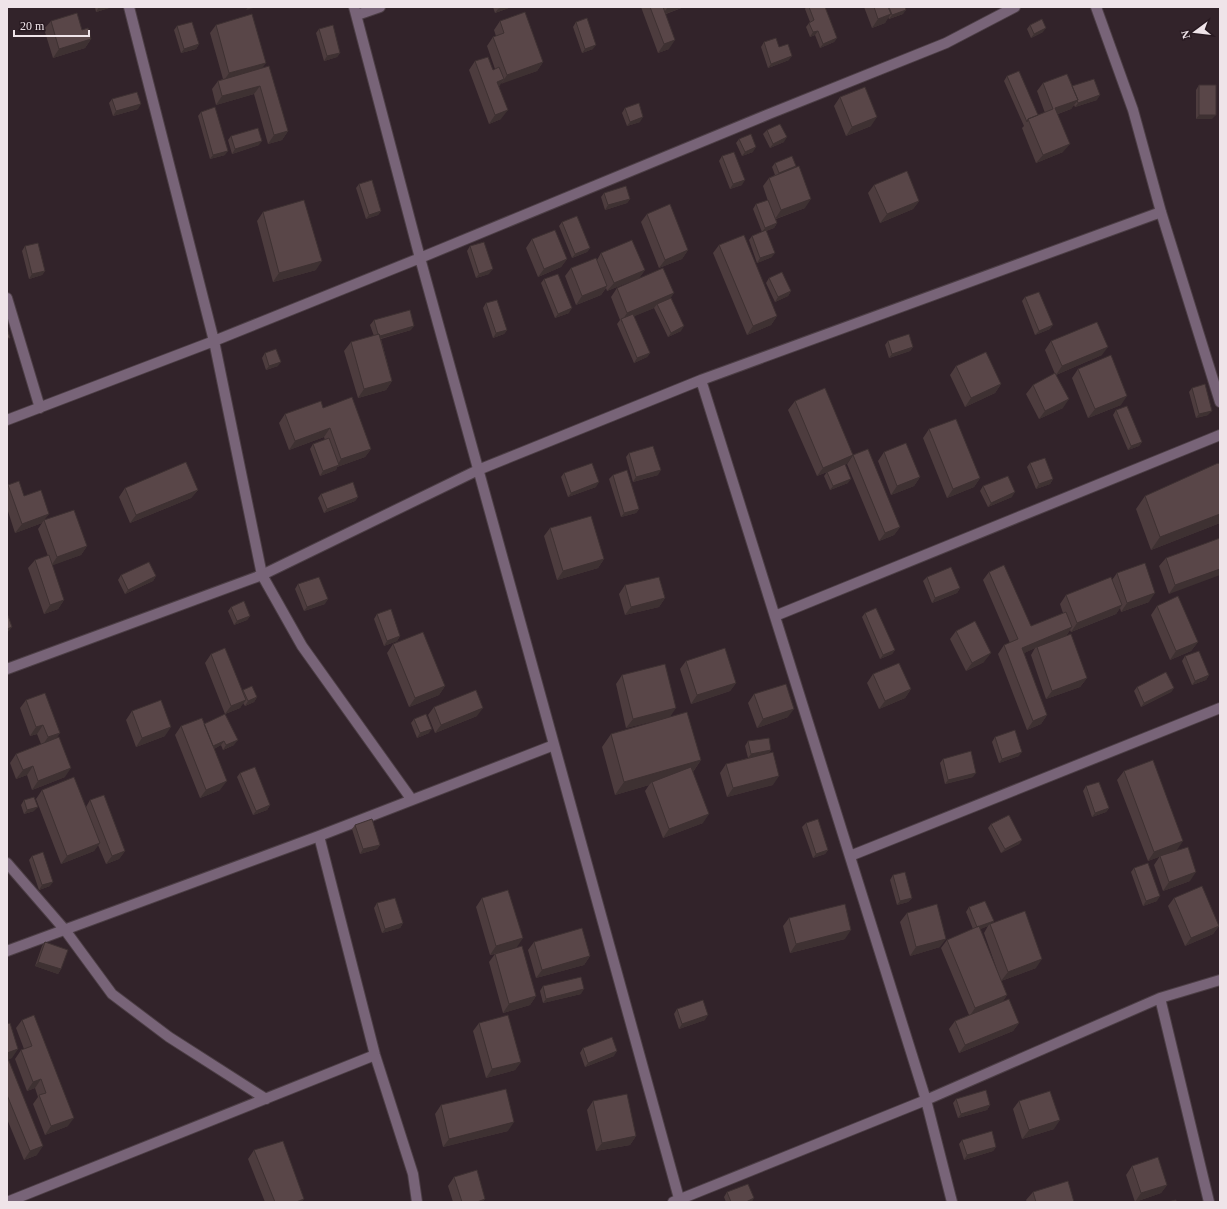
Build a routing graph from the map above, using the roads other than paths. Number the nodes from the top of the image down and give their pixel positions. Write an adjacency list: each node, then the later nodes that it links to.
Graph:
1 (129, 7): 9 (street)
2 (380, 7): 5 (street)
3 (1015, 7): 7 (street)
4 (1096, 7): 6 (street)
5 (356, 11): 7 (street)
6 (1161, 212): 10 (street); 11 (street)
7 (420, 258): 9 (street); 15 (street)
8 (7, 298): 12 (street)
9 (214, 341): 12 (street); 16 (street)
10 (701, 380): 15 (street); 17 (street)
11 (1220, 402)
12 (40, 408): 13 (street)
13 (7, 420)
14 (1220, 435): 17 (street)
15 (478, 470): 16 (street); 20 (street)
16 (262, 575): 18 (street); 21 (street)
17 (775, 616): 23 (street)
18 (7, 669)
19 (1220, 708): 23 (street)
20 (554, 745): 21 (street); 32 (street)
21 (412, 800): 22 (street)
22 (319, 836): 25 (street); 29 (street)
23 (850, 856): 31 (street)
24 (7, 863): 25 (street)
25 (65, 930): 26 (street); 30 (street)
26 (7, 952)
27 (1220, 980): 28 (street)
28 (1160, 998): 31 (street); 36 (street)
29 (375, 1055): 30 (street); 34 (street)
30 (266, 1099): 33 (street)
31 (926, 1100): 32 (street); 35 (street)
32 (678, 1201)
33 (7, 1202)
34 (417, 1202)
35 (952, 1202)
36 (1209, 1202)

